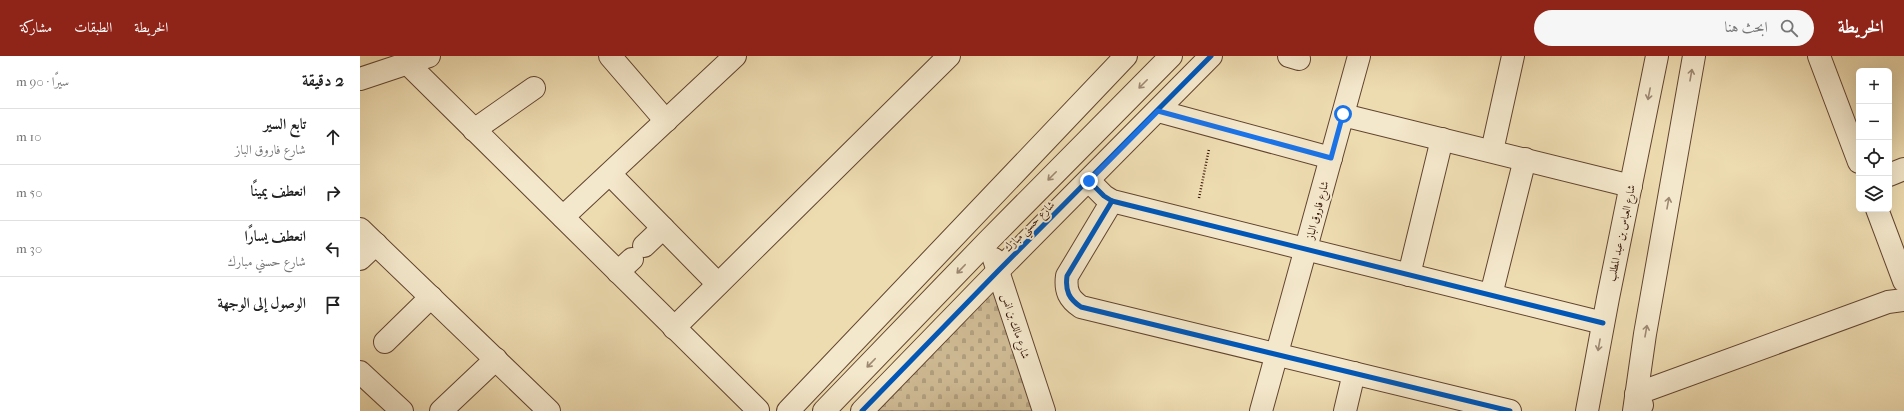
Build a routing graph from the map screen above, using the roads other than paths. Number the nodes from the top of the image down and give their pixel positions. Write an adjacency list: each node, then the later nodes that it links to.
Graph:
1 (429, 56): 13 (street)
2 (610, 56): 18 (street)
3 (736, 56): 18 (street)
4 (949, 56): 43 (street)
5 (1126, 56): 60 (street)
6 (1171, 56): 35 (street, شارع حسني مبارك, one-way to 35)
7 (1211, 56): 16 (street, شارع حسني مبارك)
8 (1359, 56): 17 (street, شارع فاروق الباز)
9 (1513, 56): 21 (street)
10 (1657, 56): 29 (street, شارع العباس بن عبد المطلب, one-way to 29)
11 (1694, 56): 55 (street, one-way to 11)
12 (1819, 56): 22 (street)
13 (407, 63): 14 (street); 19 (street)
14 (360, 79)
15 (534, 88): 19 (street)
16 (1158, 111): 23 (street); 28 (street, شارع حسني مبارك)
17 (1343, 114): 20 (street); 23 (street, شارع فاروق الباز)
18 (666, 121): 26 (street)
19 (474, 130): 32 (street)
20 (1442, 139): 21 (street); 41 (street)
21 (1492, 151): 24 (street)
22 (1856, 154)
23 (1331, 158): 37 (street, شارع فاروق الباز)
24 (1525, 159): 29 (street); 44 (street)
25 (1904, 169): 27 (street)
26 (610, 174): 32 (street); 33 (street)
27 (1892, 174)
28 (1089, 181): 30 (street); 40 (street, شارع حسني مبارك)
29 (1631, 186): 47 (street, شارع العباس بن عبد المطلب)
30 (1112, 201): 37 (street); 50 (street)
31 (1878, 212): 42 (street)
32 (563, 217): 39 (street)
33 (663, 228): 39 (street); 43 (street)
34 (360, 229): 36 (street)
35 (988, 241): 40 (street, شارع مالك بن انس); 61 (street, شارع حسني مبارك, one-way to 61)
36 (376, 244): 38 (street); 45 (street)
37 (1306, 250): 41 (street); 50 (street, شارع فاروق الباز)
38 (360, 259)
39 (631, 259): 48 (street)
40 (998, 271): 62 (street, شارع حسني مبارك); 63 (street, شارع مالك بن انس)
41 (1409, 275): 44 (street)
42 (1904, 281)
43 (718, 284): 48 (street)
44 (1491, 295): 47 (street)
45 (431, 297): 49 (street); 51 (street)
46 (1904, 300): 55 (street)
47 (1603, 323): 67 (street, شارع العباس بن عبد المطلب, one-way to 67)
48 (674, 328): 56 (street)
49 (385, 342)
50 (1277, 355): 53 (street); 64 (street, شارع فاروق الباز)
51 (496, 360): 58 (street); 59 (street)
52 (360, 372): 57 (street)
53 (1354, 373): 54 (street); 65 (street)
54 (1442, 403): 66 (street)
55 (1639, 405)
56 (758, 410)
57 (402, 411)
58 (441, 411)
59 (549, 411)
60 (788, 411)
61 (824, 411)
62 (862, 411)
63 (1044, 411)
64 (1261, 411)
65 (1345, 411)
66 (1510, 411)
67 (1587, 411)

